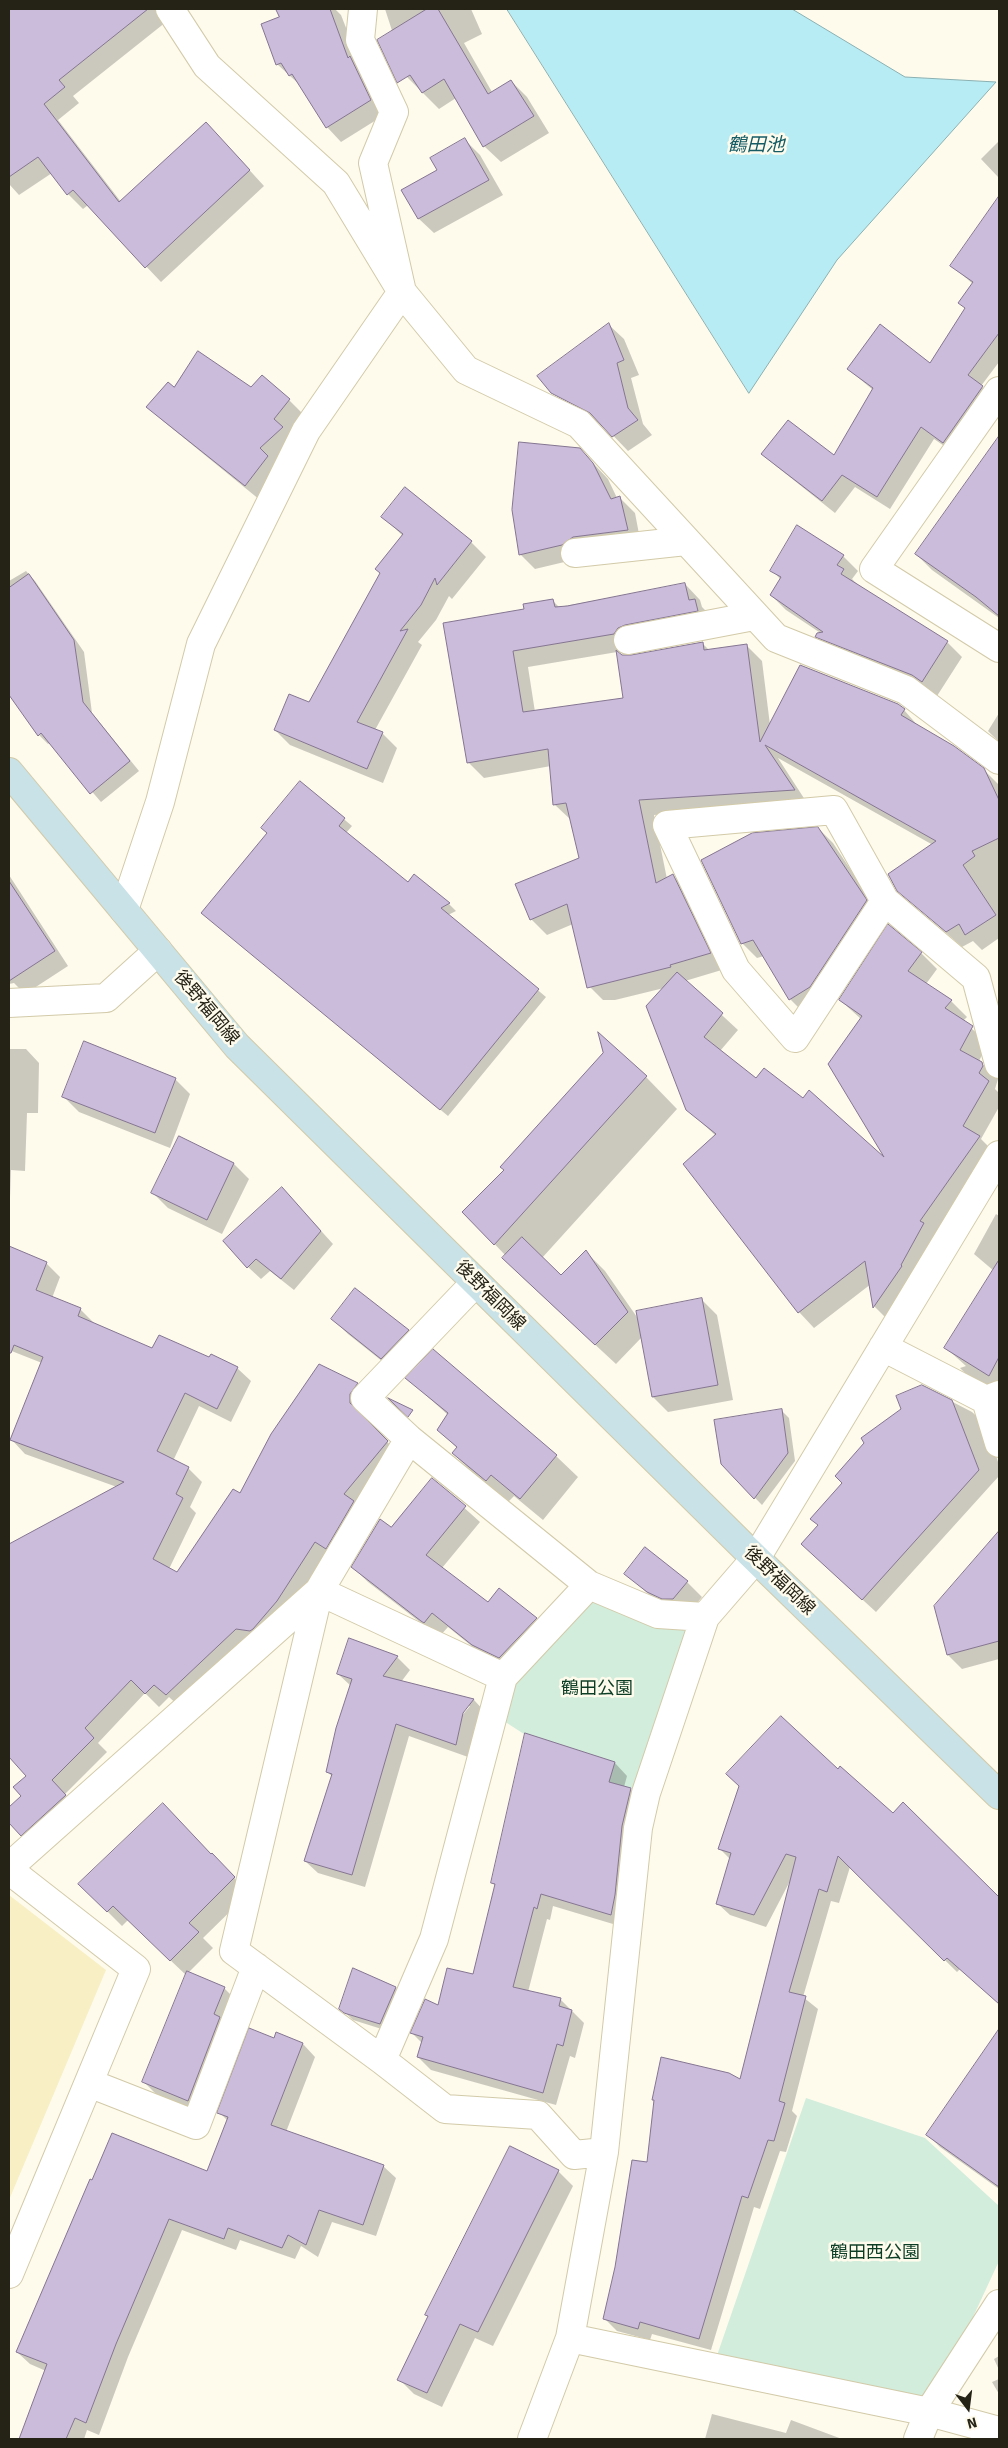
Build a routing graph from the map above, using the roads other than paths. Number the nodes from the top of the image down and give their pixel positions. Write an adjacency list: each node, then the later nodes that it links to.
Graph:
1 (170, 9): 3 (street)
2 (363, 9): 3 (street)
3 (402, 292): 5 (street); 13 (street)
4 (995, 408): 9 (street)
5 (686, 540): 6 (street); 7 (street)
6 (575, 553)
7 (754, 616): 8 (street); 10 (street)
8 (628, 640)
9 (999, 648)
10 (999, 760)
11 (9, 772): 13 (main road, 後野福岡線)
12 (885, 901): 12 (street); 16 (street)
13 (124, 910): 14 (main road, 後野福岡線)
14 (158, 951): 15 (street); 18 (main road, 後野福岡線)
15 (9, 1003)
16 (999, 1064)
17 (999, 1155): 19 (street)
18 (476, 1282): 21 (street); 23 (main road, 後野福岡線)
19 (883, 1347): 20 (street); 23 (street)
20 (992, 1397): 22 (street)
21 (410, 1439): 24 (street); 25 (street)
22 (999, 1443)
23 (756, 1558): 26 (street); 28 (main road, 後野福岡線)
24 (589, 1585): 26 (street); 27 (street)
25 (318, 1591): 27 (street); 29 (street); 30 (street)
26 (705, 1617): 33 (street)
27 (503, 1677): 31 (street)
28 (999, 1795)
29 (9, 1869): 32 (street)
30 (256, 1966): 31 (street); 32 (street)
31 (382, 2060): 33 (street)
32 (89, 2083): 34 (street)
33 (604, 2152): 36 (street)
34 (9, 2274)
35 (999, 2304): 37 (street)
36 (570, 2338): 37 (street); 39 (street)
37 (929, 2412): 38 (street); 40 (street)
38 (999, 2431)
39 (532, 2439)
40 (918, 2439)

